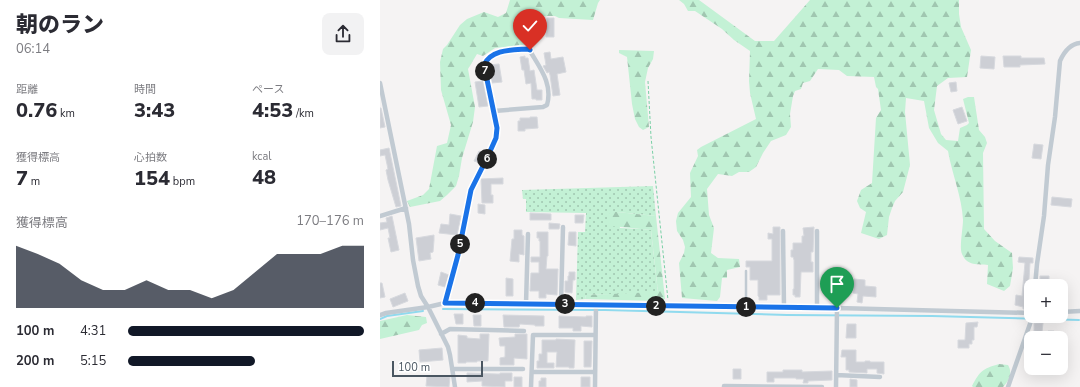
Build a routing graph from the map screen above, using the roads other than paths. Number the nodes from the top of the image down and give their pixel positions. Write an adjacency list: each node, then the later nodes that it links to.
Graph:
1 (1080, 43): 13 (street)
2 (380, 83): 3 (street)
3 (386, 110): 5 (street); 6 (street)
4 (494, 111): 4 (street); 14 (street)
5 (380, 112)
6 (406, 208): 7 (street); 17 (street)
7 (380, 216)
8 (563, 227): 16 (street)
9 (783, 231): 19 (street)
10 (817, 231): 20 (street)
11 (528, 234): 15 (street)
12 (746, 271): 18 (lane)
13 (1036, 279)
14 (445, 303): 15 (street); 17 (street)
15 (526, 304): 16 (street)
16 (561, 304): 22 (street)
17 (428, 307): 25 (street); 29 (street)
18 (746, 307): 19 (street); 22 (street)
19 (784, 307): 20 (street)
20 (816, 308): 21 (street)
21 (837, 308): 26 (street); 35 (street)
22 (596, 309): 30 (street)
23 (1080, 311): 24 (street)
24 (1068, 312)
25 (380, 315)
26 (1024, 316)
27 (1029, 323): 44 (street)
28 (524, 331): 29 (street)
29 (441, 334): 31 (street)
30 (595, 335): 33 (street); 34 (street)
31 (452, 369): 32 (street); 37 (street)
32 (523, 369)
33 (532, 372): 34 (street); 38 (street)
34 (595, 372): 39 (street)
35 (836, 375): 36 (street); 43 (street)
36 (880, 377)
37 (455, 387)
38 (531, 387)
39 (595, 387)
40 (724, 387): 41 (street)
41 (777, 387): 42 (street)
42 (822, 387)
43 (836, 387)
44 (1008, 387)

